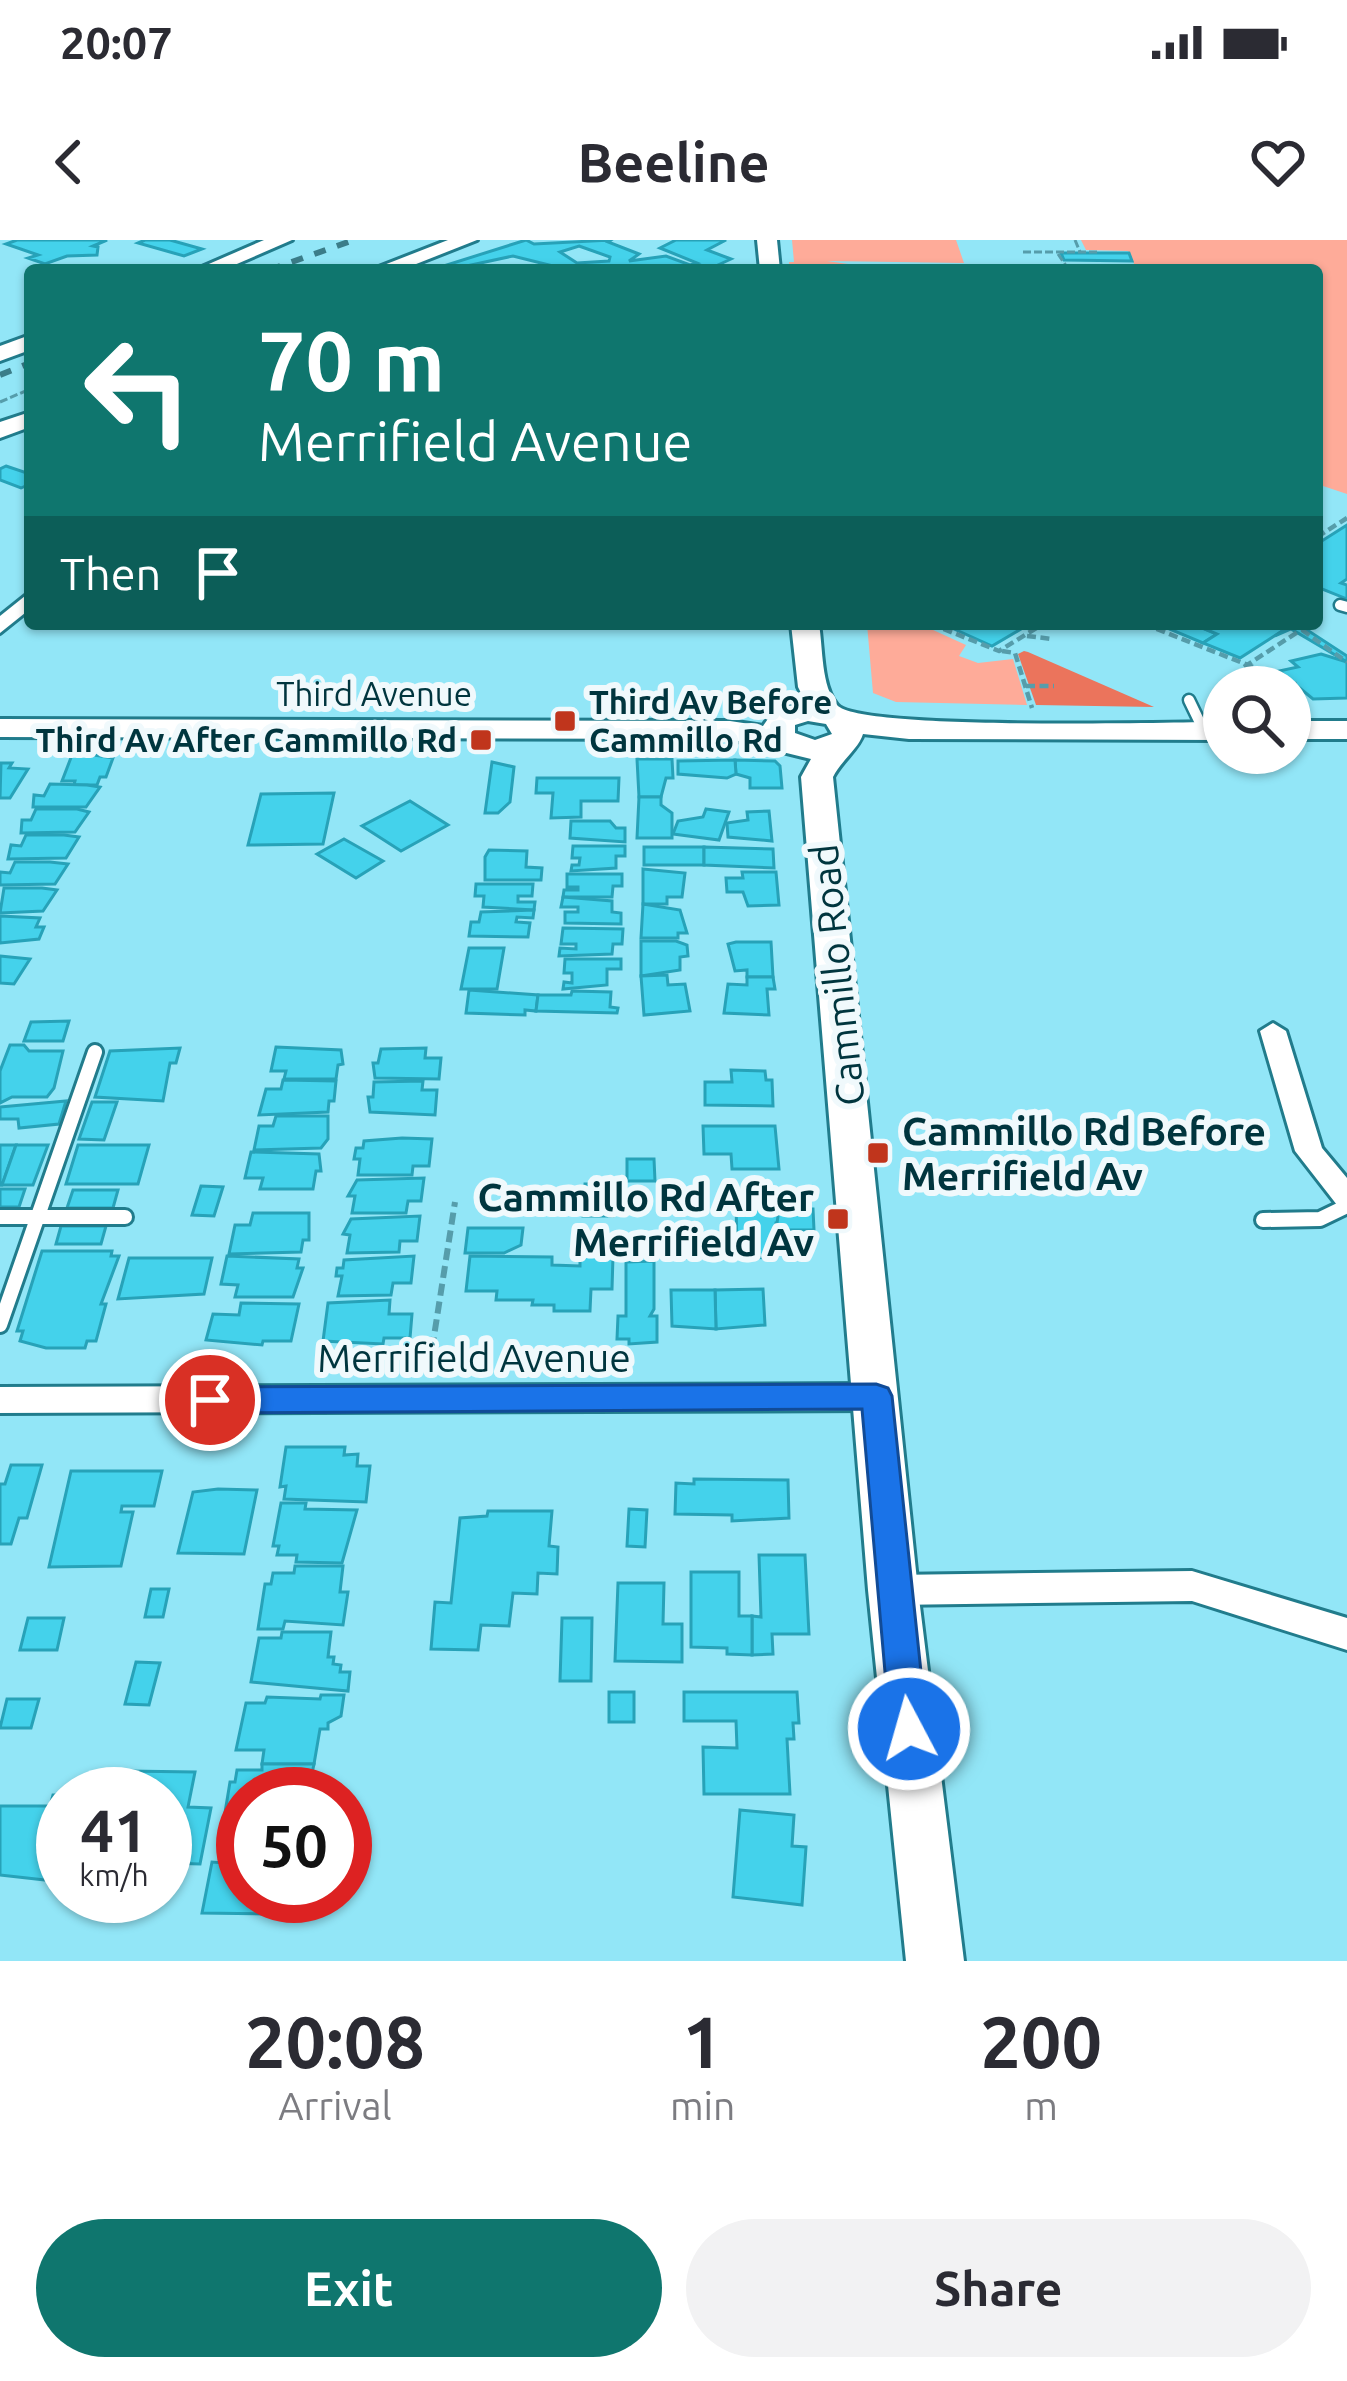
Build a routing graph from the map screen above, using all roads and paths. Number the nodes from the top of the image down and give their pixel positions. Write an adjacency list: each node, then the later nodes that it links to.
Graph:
1 (282, 240): 8 (main road)
2 (466, 240): 9 (main road)
3 (1075, 240): 6 (path)
4 (1023, 252): 5 (path)
5 (1058, 252): 6 (path); 10 (path)
6 (1080, 252): 7 (path)
7 (1100, 252)
8 (221, 264)
9 (398, 264)
10 (1065, 264)
11 (24, 604): 12 (street)
12 (0, 627)
13 (805, 630): 32 (main road, Cammillo Road)
14 (946, 630): 20 (path)
15 (1033, 630): 18 (path)
16 (1158, 630): 22 (path)
17 (1302, 630): 21 (path); 23 (path)
18 (1025, 635): 19 (path); 20 (path)
19 (1052, 639)
20 (999, 651): 24 (path)
21 (1347, 662)
22 (1242, 666)
23 (1246, 666)
24 (1025, 686): 25 (path); 29 (path)
25 (1054, 686)
26 (1189, 700): 27 (lane)
27 (1203, 717)
28 (6, 727): 32 (main road, Third Avenue)
29 (1038, 730): 32 (main road, Third Avenue); 33 (main road, Third Avenue)
30 (1311, 730): 31 (main road)
31 (1347, 730)
32 (813, 731): 43 (main road, Cammillo Road)
33 (1203, 731)
34 (1273, 1031): 37 (street)
35 (95, 1052): 40 (lane)
36 (455, 1202): 45 (path)
37 (1347, 1202): 41 (lane)
38 (125, 1216): 40 (lane)
39 (0, 1217): 40 (lane)
40 (38, 1217): 42 (lane)
41 (1263, 1220)
42 (0, 1325)
43 (876, 1396): 45 (street, Merrifield Avenue); 46 (main road, Cammillo Road)
44 (0, 1400): 45 (street, Merrifield Avenue)
45 (424, 1400)
46 (893, 1590): 47 (street); 48 (main road, Cammillo Road)
47 (1347, 1634)
48 (934, 1961)

